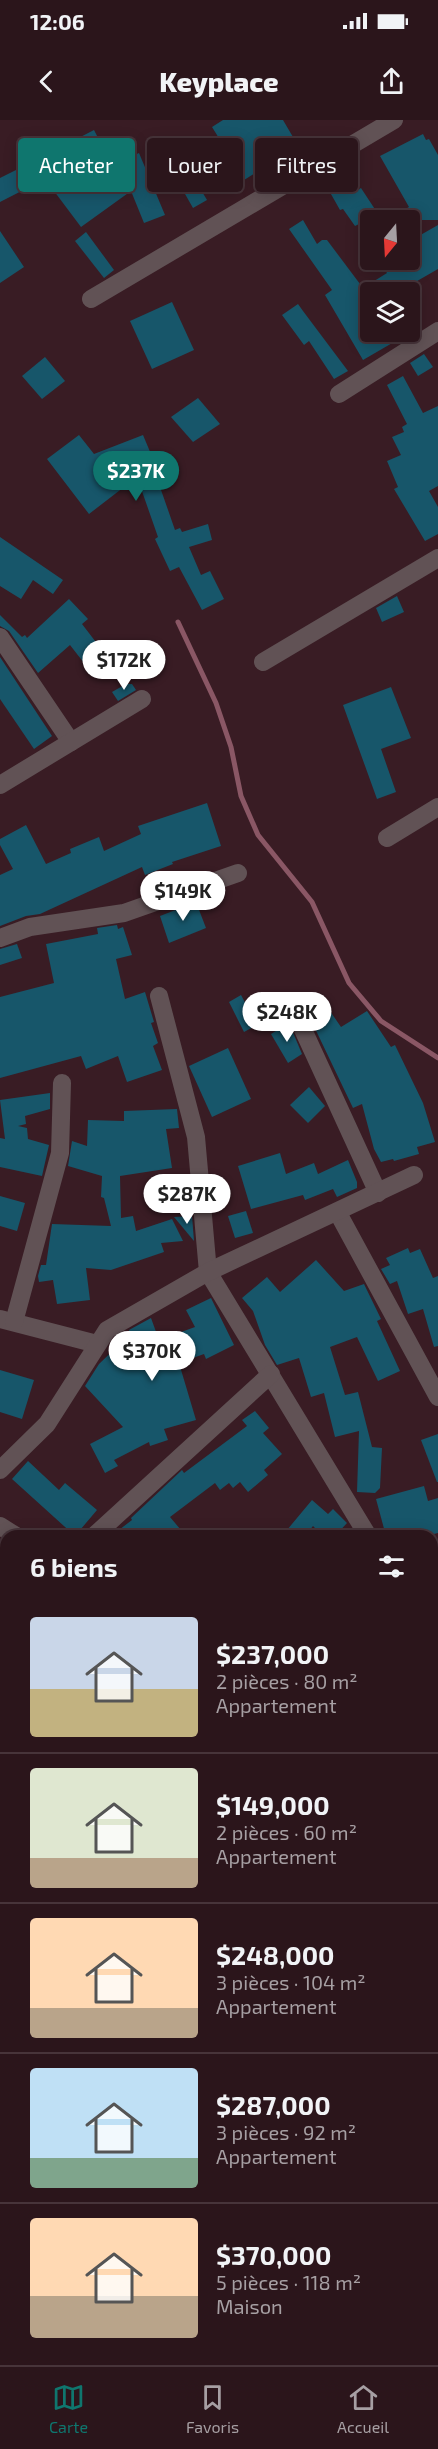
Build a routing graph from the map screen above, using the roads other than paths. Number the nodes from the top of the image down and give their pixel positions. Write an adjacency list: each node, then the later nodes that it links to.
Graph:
1 (394, 120): 2 (street)
2 (91, 299)
3 (438, 331): 4 (street)
4 (339, 394)
5 (438, 558): 7 (street)
6 (0, 637): 9 (street)
7 (263, 662)
8 (142, 699): 9 (street)
9 (71, 742): 10 (street)
10 (0, 785)
11 (438, 807): 12 (street)
12 (387, 838)
13 (237, 873): 14 (street)
14 (0, 938)
15 (159, 996): 21 (street)
16 (300, 1023): 19 (street)
17 (62, 1083): 22 (street)
18 (414, 1175): 19 (street)
19 (378, 1193): 20 (street)
20 (338, 1213): 21 (street); 25 (street)
21 (208, 1272): 23 (street); 24 (street)
22 (7, 1320): 23 (street)
23 (97, 1344): 26 (street)
24 (272, 1374): 27 (street); 28 (street)
25 (438, 1397)
26 (0, 1470)
27 (101, 1530)
28 (364, 1530)

